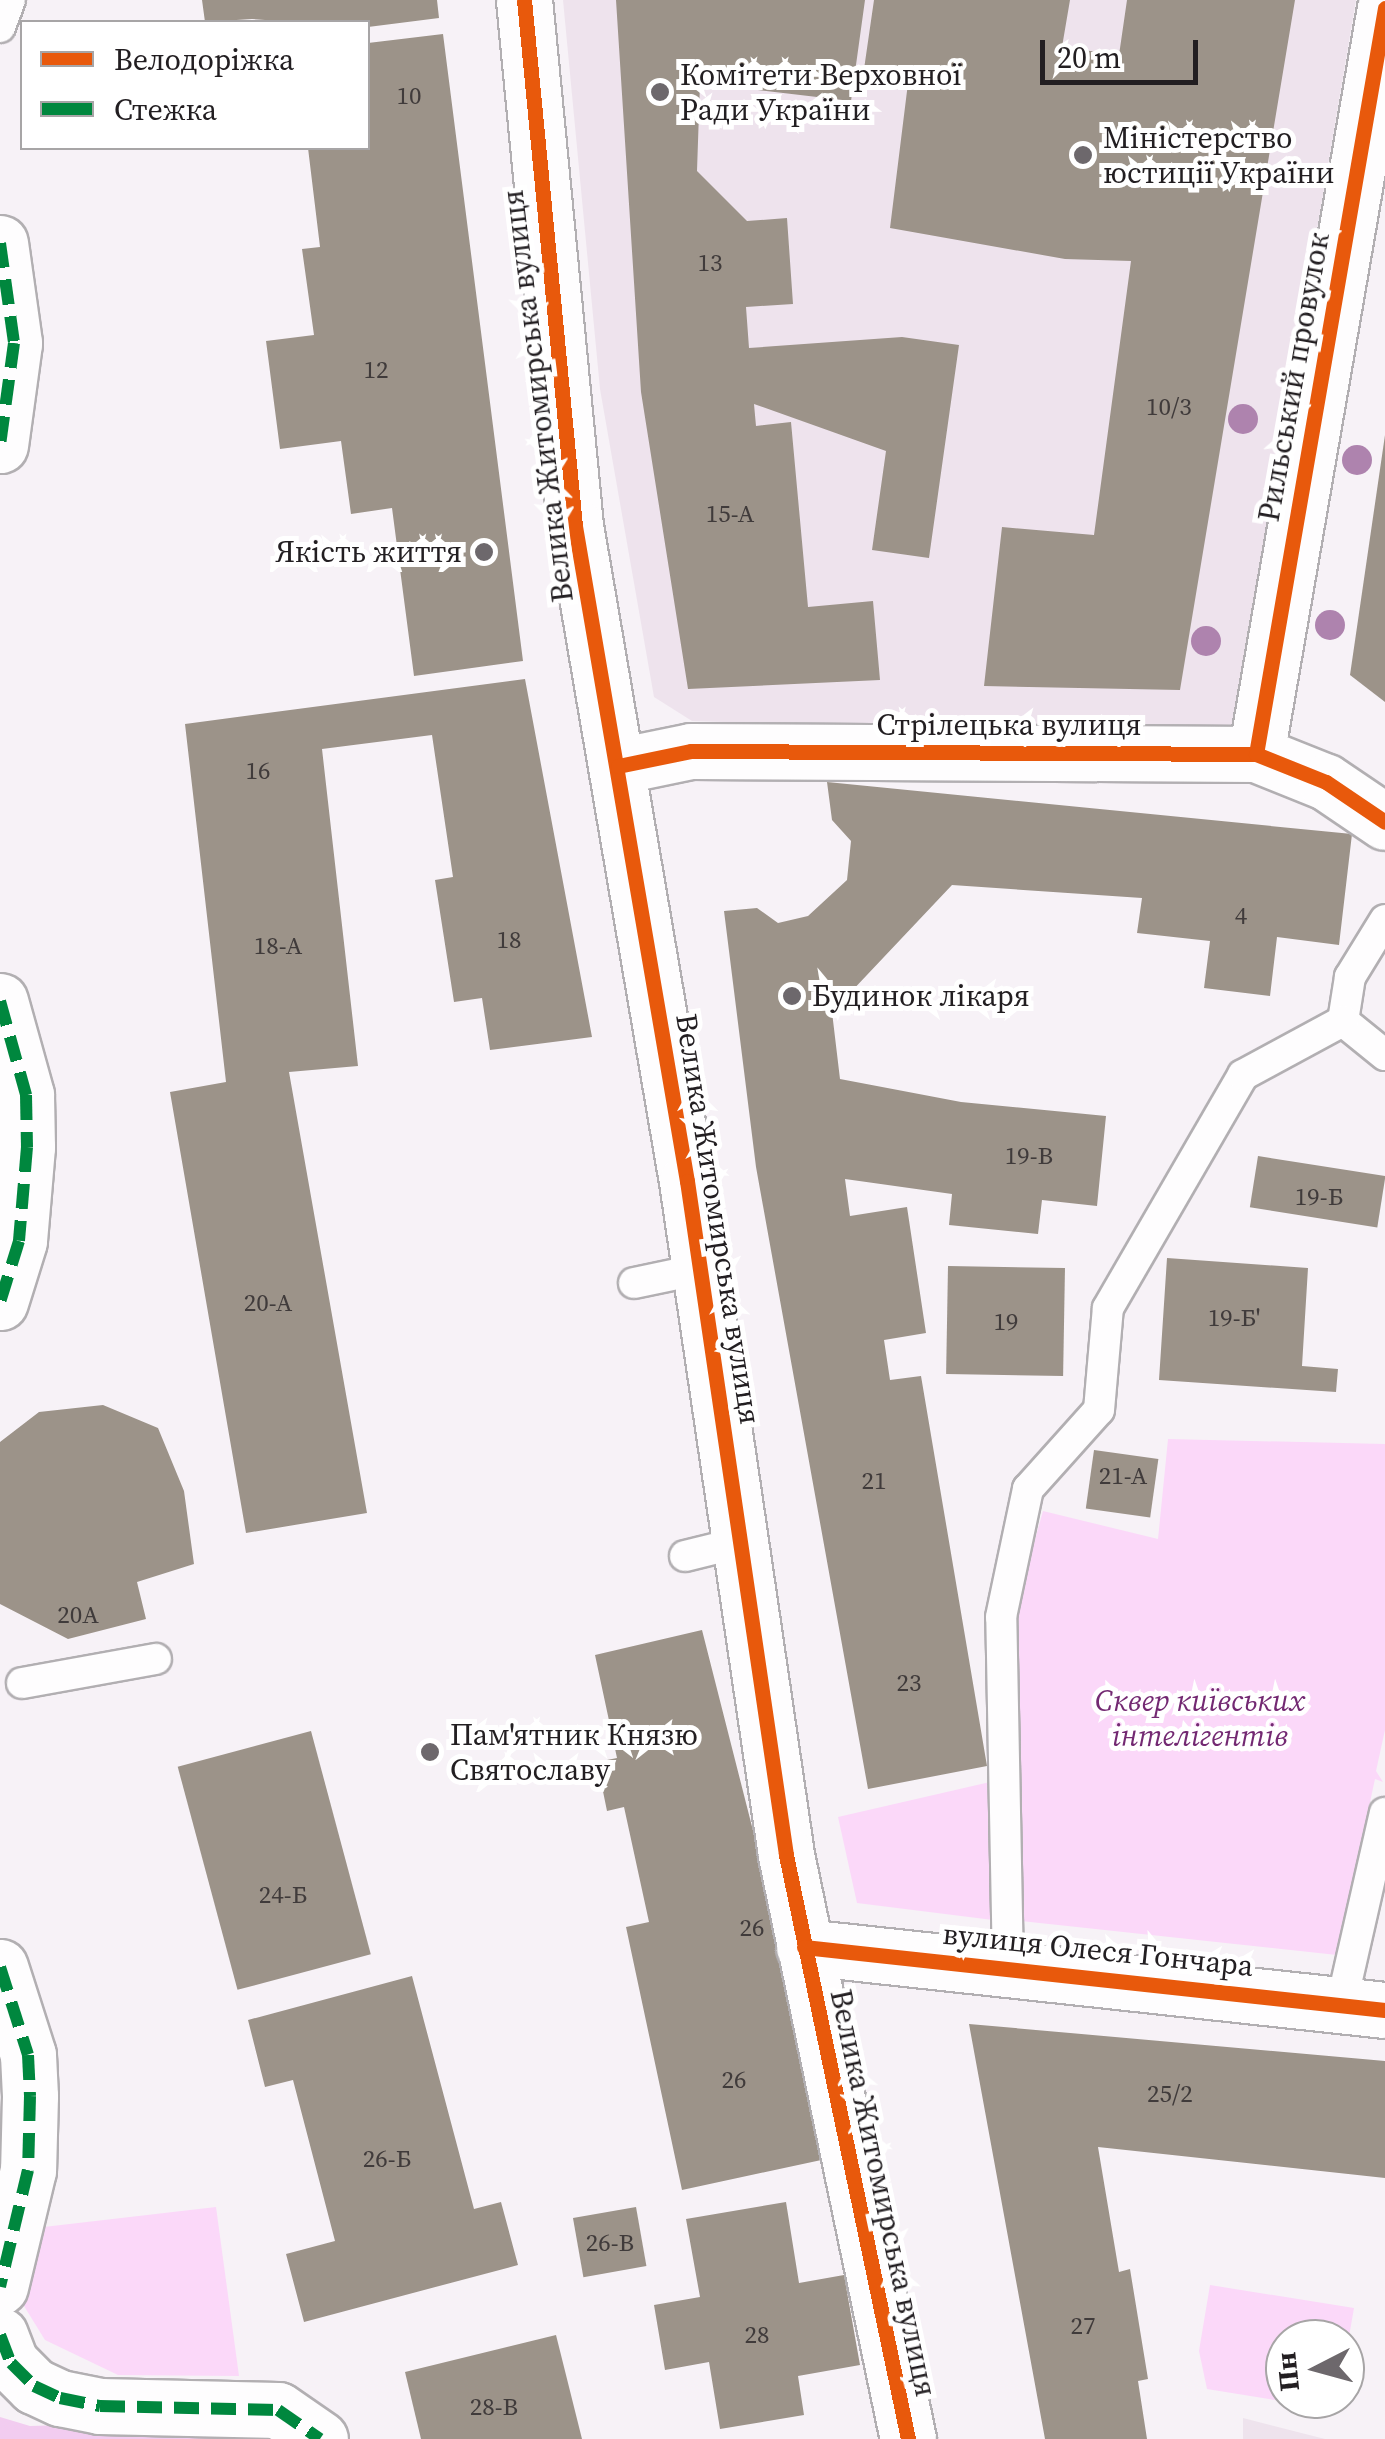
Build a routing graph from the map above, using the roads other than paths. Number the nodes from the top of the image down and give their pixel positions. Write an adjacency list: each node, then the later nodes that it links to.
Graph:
1 (10, 0): 4 (lane)
2 (524, 0): 8 (street, Велика Житомирська вулиця)
3 (1385, 8): 7 (street, Рильський провулок)
4 (0, 27)
5 (0, 243): 6 (street)
6 (0, 445)
7 (1256, 754): 8 (street, Стрілецька вулиця); 9 (street, Стрілецька вулиця)
8 (618, 766): 14 (street, Велика Житомирська вулиця)
9 (1385, 822)
10 (1385, 920): 12 (lane)
11 (0, 1002): 16 (street)
12 (1343, 1021): 13 (lane); 24 (lane)
13 (1385, 1056)
14 (700, 1269): 15 (lane); 17 (street, Велика Житомирська вулиця)
15 (634, 1283)
16 (0, 1302)
17 (738, 1543): 18 (lane); 22 (street, Велика Житомирська вулиця)
18 (685, 1556)
19 (156, 1659): 20 (lane)
20 (22, 1683)
21 (1385, 1813): 25 (lane)
22 (804, 1947): 24 (street, вулиця Олеся Гончара); 29 (street, Велика Житомирська вулиця)
23 (0, 1967): 26 (street)
24 (1008, 1968): 25 (street, вулиця Олеся Гончара)
25 (1363, 2008)
26 (0, 2287)
27 (0, 2334): 28 (street)
28 (320, 2439)
29 (908, 2439)

